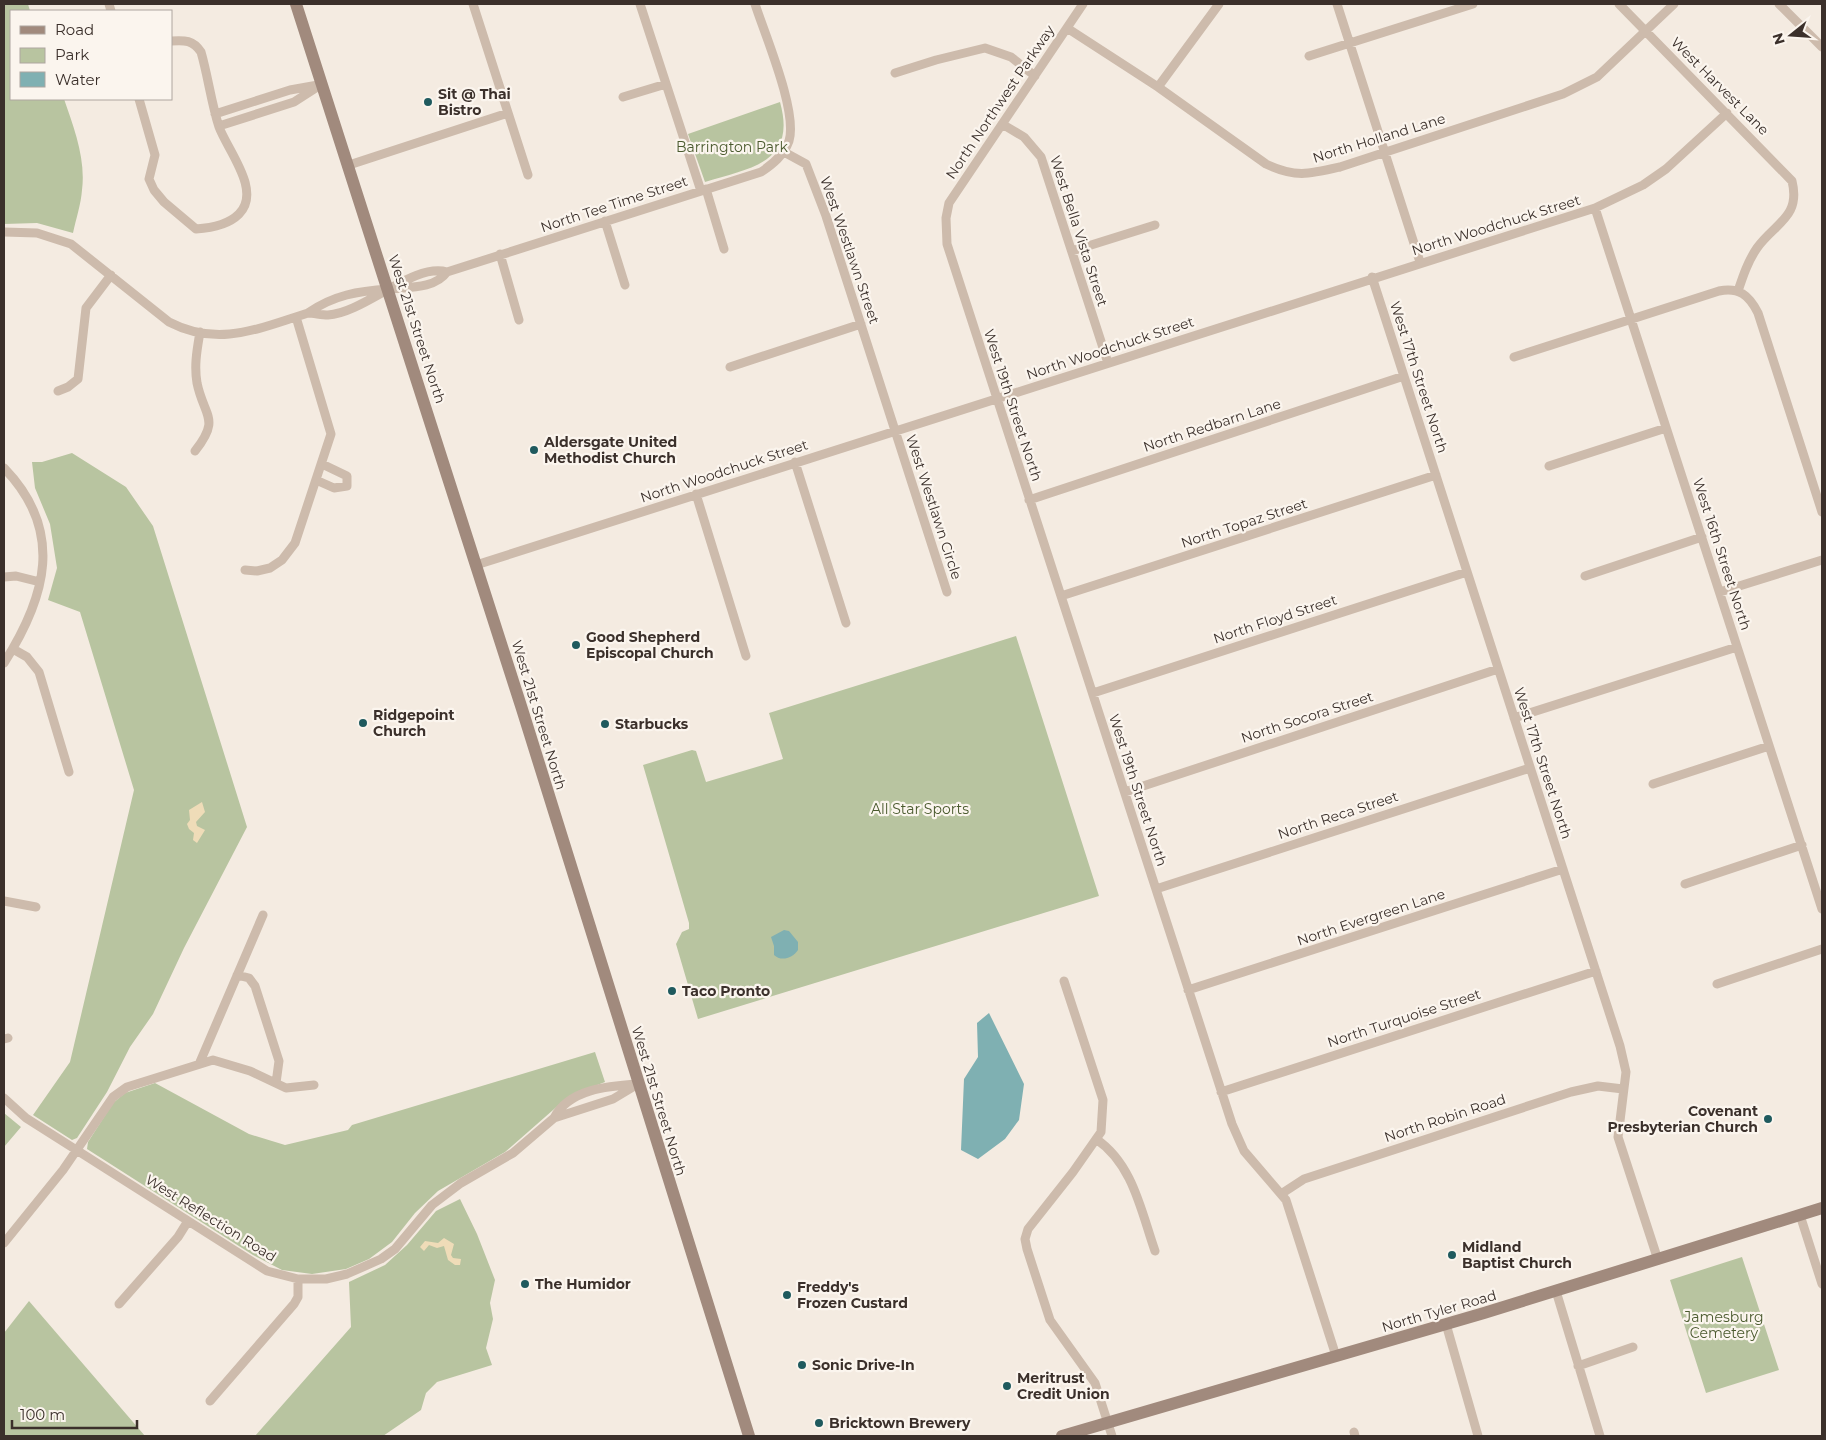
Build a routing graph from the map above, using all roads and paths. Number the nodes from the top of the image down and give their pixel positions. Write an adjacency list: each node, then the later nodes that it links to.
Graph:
1 (296, 4): 20 (main road, West 21st Street North)
2 (473, 4): 25 (street)
3 (640, 4): 21 (street)
4 (755, 4): 30 (street)
5 (1083, 4): 12 (street, North Northwest Parkway)
6 (1218, 4): 22 (street)
7 (1337, 4): 15 (street)
8 (1473, 4): 15 (street)
9 (1618, 4): 13 (street, West Harvest Lane)
10 (1674, 4): 13 (street, North Holland Lane)
11 (1779, 4): 16 (street)
12 (1067, 28): 19 (street, North Northwest Parkway); 22 (street, North Holland Lane)
13 (1646, 31): 26 (street, West Harvest Lane); 31 (street, North Holland Lane)
14 (172, 41): 27 (street)
15 (1350, 43): 17 (street); 31 (street)
16 (1822, 48)
17 (1309, 56)
18 (895, 73): 19 (street)
19 (1035, 76): 28 (street, North Northwest Parkway)
20 (322, 84): 27 (street); 29 (street); 32 (main road, West 21st Street North)
21 (666, 84): 23 (street); 34 (street)
22 (1158, 87): 31 (street, North Holland Lane)
23 (623, 97)
24 (139, 100): 29 (street)
25 (508, 113): 32 (street); 33 (street)
26 (1727, 113): 35 (street, North Woodchuck Street); 48 (street, West Harvest Lane)
27 (215, 114): 29 (street)
28 (1002, 124): 36 (street, North Northwest Parkway); 41 (street, West Bella Vista Street)
29 (219, 126)
30 (784, 152): 34 (street, North Tee Time Street); 53 (street, West Westlawn Street)
31 (1385, 152): 43 (street)
32 (349, 166): 47 (main road, West 21st Street North)
33 (528, 175)
34 (703, 190): 37 (street, North Tee Time Street); 40 (street)
35 (1595, 208): 43 (street, North Woodchuck Street); 51 (street, West 16th Street North)
36 (946, 218): 60 (street, West 19th Street North)
37 (605, 221): 42 (street, North Tee Time Street); 46 (street)
38 (1155, 225): 41 (street)
39 (4, 232): 44 (street, North Tee Time Street)
40 (724, 249)
41 (1072, 251): 56 (street, West Bella Vista Street)
42 (500, 254): 47 (street, North Tee Time Street); 52 (street)
43 (1420, 262): 45 (street, North Woodchuck Street)
44 (111, 275): 54 (street, North Tee Time Street); 59 (street)
45 (1372, 277): 56 (street, North Woodchuck Street); 58 (street, West 17th Street North)
46 (625, 285)
47 (389, 289): 49 (street, North Tee Time Street); 49 (street, North Tee Time Street); 75 (main road, West 21st Street North)
48 (1738, 291): 51 (street); 72 (street)
49 (308, 313): 50 (street, North Tee Time Street)
50 (296, 317): 54 (street, North Tee Time Street); 65 (street)
51 (1631, 319): 55 (street); 61 (street, West 16th Street North)
52 (519, 320)
53 (861, 324): 57 (street); 62 (street, West Westlawn Street)
54 (200, 332): 63 (street)
55 (1514, 357)
56 (1108, 363): 60 (street, North Woodchuck Street)
57 (730, 367)
58 (1404, 376): 68 (street, West 17th Street North); 71 (street, North Redbarn Lane)
59 (58, 391)
60 (996, 398): 62 (street, North Woodchuck Street); 71 (street, West 19th Street North)
61 (1666, 428): 66 (street); 73 (street, West 16th Street North)
62 (895, 430): 64 (street, North Woodchuck Street); 81 (street, West Westlawn Circle)
63 (195, 451)
64 (795, 462): 70 (street, North Woodchuck Street); 84 (street)
65 (322, 464): 69 (street); 69 (street)
66 (1549, 466)
67 (4, 468): 80 (street)
68 (1436, 476): 77 (street, West 17th Street North); 83 (street, North Topaz Street)
69 (316, 480): 76 (street)
70 (696, 494): 75 (street, North Woodchuck Street); 87 (street)
71 (1029, 500): 83 (street, West 19th Street North)
72 (1822, 512)
73 (1702, 537): 78 (street); 82 (street, West 16th Street North)
74 (1822, 560): 82 (street)
75 (476, 565): 113 (main road, West 21st Street North)
76 (245, 570)
77 (1466, 572): 89 (street, West 17th Street North); 90 (street, North Floyd Street)
78 (1585, 576)
79 (4, 577): 80 (street)
80 (40, 582): 86 (street)
81 (947, 592)
82 (1720, 592): 85 (street, West 16th Street North)
83 (1061, 596): 90 (street, West 19th Street North)
84 (846, 623)
85 (1737, 647): 91 (street); 92 (street, West 16th Street North)
86 (13, 649): 88 (street); 94 (street)
87 (746, 656)
88 (4, 664)
89 (1498, 669): 91 (street, West 17th Street North); 96 (street, North Socora Street)
90 (1092, 693): 96 (street, West 19th Street North)
91 (1514, 718): 93 (street, West 17th Street North)
92 (1770, 746): 95 (street); 97 (street, West 16th Street North)
93 (1530, 768): 98 (street, West 17th Street North); 100 (street, North Reca Street)
94 (70, 772)
95 (1653, 784)
96 (1125, 792): 100 (street, West 19th Street North)
97 (1802, 846): 99 (street); 103 (street, West 16th Street North)
98 (1563, 869): 106 (street, West 17th Street North); 110 (street, North Evergreen Lane)
99 (1685, 884)
100 (1156, 889): 110 (street, West 19th Street North)
101 (4, 901): 102 (street)
102 (36, 907)
103 (1822, 909)
104 (263, 914): 107 (street)
105 (1822, 949): 109 (street)
106 (1596, 971): 115 (street, West 17th Street North); 116 (street, North Turquoise Street)
107 (237, 975): 111 (street); 112 (street)
108 (1064, 981): 119 (street)
109 (1717, 984)
110 (1188, 990): 116 (street, West 19th Street North)
111 (200, 1062): 112 (street); 120 (street)
112 (276, 1083): 114 (street)
113 (638, 1084): 118 (street, West Reflection Road); 118 (street, West Reflection Road); 138 (main road, West 21st Street North)
114 (314, 1085)
115 (1623, 1089): 121 (street, North Robin Road); 127 (street, West 17th Street North)
116 (1221, 1092): 121 (street, West 19th Street North)
117 (4, 1098): 120 (street, West Reflection Road)
118 (554, 1118): 128 (street, West Reflection Road)
119 (1096, 1139): 126 (street); 137 (street)
120 (76, 1150): 124 (street, West Reflection Road); 125 (street)
121 (1281, 1194): 134 (street, West 19th Street North)
122 (1822, 1208): 123 (main road, North Tyler Road)
123 (1800, 1215): 127 (main road, North Tyler Road); 129 (street)
124 (188, 1221): 128 (street, West Reflection Road); 131 (street)
125 (4, 1243)
126 (1155, 1251)
127 (1658, 1260): 130 (main road, North Tyler Road)
128 (298, 1279): 136 (street)
129 (1822, 1284)
130 (1556, 1291): 132 (main road, North Tyler Road); 135 (street)
131 (119, 1304)
132 (1446, 1324): 134 (main road, North Tyler Road); 141 (street)
133 (1633, 1347): 135 (street)
134 (1336, 1356): 137 (main road, North Tyler Road)
135 (1578, 1366): 142 (street)
136 (210, 1400)
137 (1108, 1423): 139 (main road, North Tyler Road); 140 (street)
138 (749, 1436)
139 (1062, 1436)
140 (1112, 1436)
141 (1478, 1436)
142 (1600, 1436)

